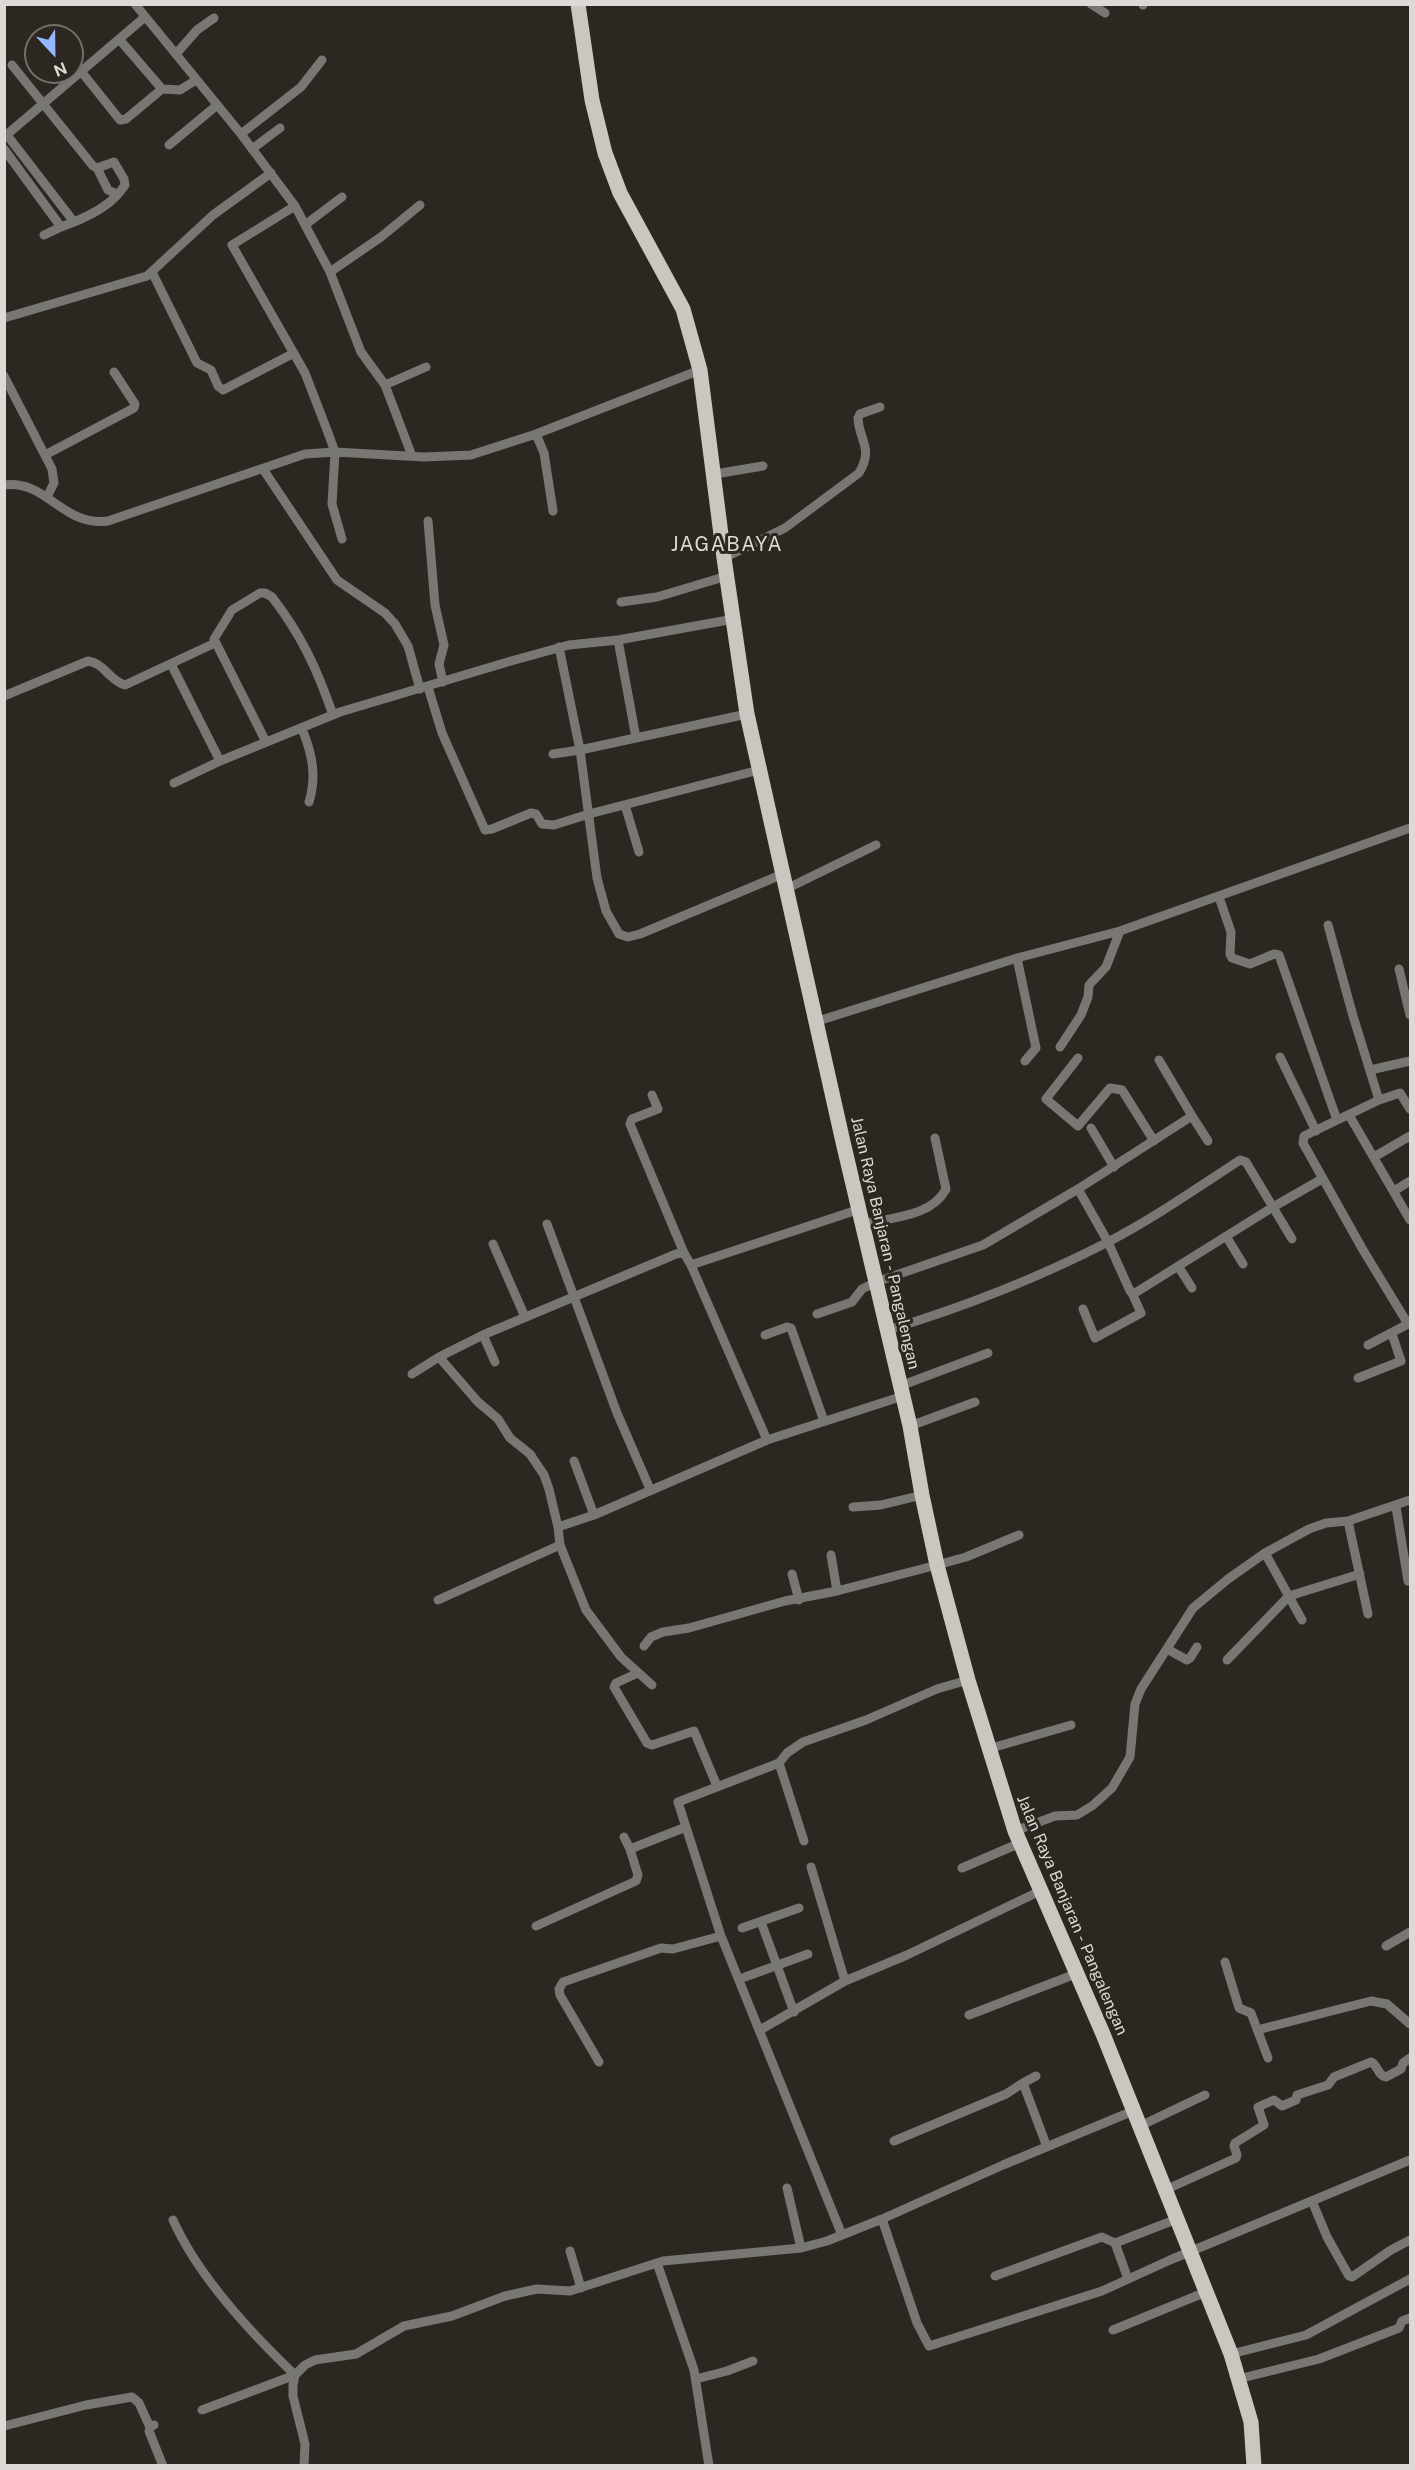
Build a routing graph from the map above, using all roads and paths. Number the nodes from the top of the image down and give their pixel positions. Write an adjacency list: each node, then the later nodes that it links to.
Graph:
1 (135, 4): 5 (street)
2 (578, 4): 39 (main road, Jalan Raya Banjaran - Pangalengan)
3 (1091, 4): 4 (street)
4 (1105, 12)
5 (145, 17): 7 (street); 8 (street)
6 (214, 18): 8 (street)
7 (119, 39): 11 (street); 15 (street)
8 (176, 54): 13 (street)
9 (322, 60): 20 (street)
10 (12, 65): 16 (street)
11 (84, 69)
12 (84, 76): 15 (street)
13 (196, 80): 15 (street); 17 (street)
14 (67, 84): 16 (street)
15 (162, 89)
16 (44, 103): 19 (street); 24 (street)
17 (216, 106): 20 (street); 21 (street)
18 (280, 128): 23 (street)
19 (7, 132): 30 (street)
20 (241, 135): 23 (street)
21 (169, 145)
22 (4, 149): 32 (street)
23 (252, 149): 25 (street)
24 (97, 168): 26 (street); 26 (street)
25 (271, 173): 29 (street); 34 (street)
26 (117, 194): 30 (street)
27 (342, 197): 31 (street)
28 (420, 205): 35 (street)
29 (295, 206): 31 (street); 37 (street)
30 (74, 222): 32 (street)
31 (305, 225): 35 (street)
32 (61, 227): 33 (street)
33 (44, 235)
34 (152, 272): 36 (street); 37 (street)
35 (330, 273): 42 (street)
36 (4, 318)
37 (294, 353): 45 (street)
38 (426, 367): 42 (street)
39 (700, 370): 44 (street); 50 (main road, Jalan Raya Banjaran - Pangalengan)
40 (114, 372): 46 (street)
41 (4, 376): 46 (street)
42 (385, 385): 47 (street)
43 (880, 407): 56 (street)
44 (536, 434): 47 (street); 53 (street)
45 (335, 452): 47 (street); 49 (street); 55 (street)
46 (45, 455): 52 (street)
47 (412, 456)
48 (764, 466): 50 (street)
49 (264, 469): 52 (street); 65 (street)
50 (715, 474): 56 (main road, Jalan Raya Banjaran - Pangalengan)
51 (4, 485): 52 (street)
52 (47, 497)
53 (554, 511)
54 (428, 521): 64 (street)
55 (342, 539)
56 (724, 558): 57 (main road, Jalan Raya Banjaran - Pangalengan)
57 (727, 576): 58 (street); 59 (main road, Jalan Raya Banjaran - Pangalengan)
58 (621, 602)
59 (734, 619): 60 (street); 67 (main road, Jalan Raya Banjaran - Pangalengan)
60 (618, 640): 62 (street); 70 (street)
61 (215, 643): 63 (street); 68 (street); 71 (street)
62 (559, 647): 64 (street); 72 (street)
63 (171, 664): 66 (street); 74 (street)
64 (443, 682): 65 (street)
65 (424, 688): 68 (street); 79 (street)
66 (4, 696)
67 (747, 714): 70 (street); 75 (main road, Jalan Raya Banjaran - Pangalengan)
68 (333, 715): 69 (street)
69 (302, 729): 71 (street); 77 (street)
70 (636, 738): 72 (street)
71 (266, 742): 74 (street)
72 (580, 750): 73 (street); 79 (street)
73 (553, 754)
74 (220, 761): 76 (street)
75 (759, 770): 78 (street); 83 (main road, Jalan Raya Banjaran - Pangalengan)
76 (174, 783)
77 (309, 802)
78 (625, 805): 79 (street); 82 (street)
79 (589, 814): 83 (street)
80 (1410, 828): 84 (street)
81 (876, 845): 83 (street)
82 (639, 852)
83 (785, 882): 90 (main road, Jalan Raya Banjaran - Pangalengan)
84 (1220, 897): 86 (street); 103 (street)
85 (1328, 925): 97 (street)
86 (1119, 931): 87 (street); 91 (street)
87 (1017, 958): 90 (street); 94 (street)
88 (1399, 969): 89 (street)
89 (1410, 1015)
90 (818, 1021): 117 (main road, Jalan Raya Banjaran - Pangalengan)
91 (1060, 1047)
92 (1280, 1057): 105 (street)
93 (1078, 1058): 108 (street)
94 (1025, 1060)
95 (1159, 1060): 102 (street)
96 (1410, 1061): 97 (street)
97 (1370, 1070): 99 (street)
98 (652, 1095): 124 (street)
99 (1379, 1100): 100 (street); 101 (street)
100 (1410, 1109)
101 (1349, 1115): 103 (street); 110 (street)
102 (1192, 1116): 108 (street); 109 (street)
103 (1337, 1120): 105 (street)
104 (1091, 1128): 111 (street)
105 (1316, 1131): 112 (street)
106 (1410, 1136): 110 (street)
107 (935, 1138): 117 (street)
108 (1154, 1141): 111 (street)
109 (1208, 1141)
110 (1374, 1157): 115 (street)
111 (1114, 1167): 114 (street)
112 (1322, 1179): 116 (street); 135 (street)
113 (1410, 1181): 115 (street)
114 (1078, 1189): 122 (street); 128 (street)
115 (1394, 1191): 118 (street)
116 (1273, 1207): 120 (street); 121 (street); 122 (street)
117 (862, 1217): 126 (street); 128 (main road, Jalan Raya Banjaran - Pangalengan)
118 (1410, 1220)
119 (547, 1224): 131 (street)
120 (1226, 1236): 125 (street); 127 (street)
121 (1293, 1239)
122 (1108, 1242): 130 (street); 136 (street)
123 (493, 1244): 134 (street)
124 (684, 1253): 126 (street); 131 (street)
125 (1243, 1264)
126 (691, 1265): 150 (street)
127 (1178, 1266): 129 (street); 130 (street)
128 (876, 1282): 133 (street); 136 (main road, Jalan Raya Banjaran - Pangalengan)
129 (1192, 1288)
130 (1132, 1293): 132 (street)
131 (574, 1296): 134 (street); 152 (street)
132 (1083, 1309)
133 (817, 1314)
134 (525, 1317): 138 (street)
135 (1409, 1324): 137 (street)
136 (888, 1330): 146 (main road, Jalan Raya Banjaran - Pangalengan)
137 (1392, 1334): 140 (street); 145 (street)
138 (483, 1335): 142 (street); 143 (street)
139 (765, 1335): 148 (street)
140 (1368, 1345)
141 (988, 1353): 146 (street)
142 (439, 1357): 144 (street); 159 (street)
143 (495, 1362)
144 (412, 1374)
145 (1358, 1378)
146 (901, 1391): 148 (street); 149 (main road, Jalan Raya Banjaran - Pangalengan)
147 (975, 1402): 149 (street)
148 (824, 1421): 150 (street)
149 (910, 1426): 153 (main road, Jalan Raya Banjaran - Pangalengan)
150 (767, 1440): 152 (street)
151 (574, 1461): 157 (street)
152 (650, 1490): 157 (street)
153 (922, 1495): 156 (street); 164 (main road, Jalan Raya Banjaran - Pangalengan)
154 (1410, 1500): 155 (street)
155 (1396, 1506): 158 (street); 167 (street)
156 (853, 1507)
157 (594, 1515): 159 (street)
158 (1348, 1521): 162 (street); 166 (street)
159 (558, 1527): 161 (street)
160 (1020, 1535): 164 (street)
161 (560, 1545): 170 (street); 178 (street)
162 (1265, 1553): 169 (street); 176 (street)
163 (831, 1554): 168 (street)
164 (937, 1564): 168 (street); 179 (main road, Jalan Raya Banjaran - Pangalengan)
165 (792, 1574): 171 (street)
166 (1360, 1574): 169 (street); 172 (street)
167 (1408, 1581)
168 (837, 1591): 171 (street)
169 (1288, 1596): 173 (street); 177 (street)
170 (438, 1600)
171 (799, 1600): 174 (street)
172 (1368, 1614)
173 (1302, 1620)
174 (644, 1646)
175 (1197, 1647): 176 (street)
176 (1167, 1649): 187 (street)
177 (1227, 1660)
178 (638, 1673): 180 (street); 184 (street)
179 (968, 1680): 182 (main road, Jalan Raya Banjaran - Pangalengan); 183 (street)
180 (652, 1685)
181 (1071, 1725): 182 (street)
182 (988, 1749): 187 (main road, Jalan Raya Banjaran - Pangalengan)
183 (779, 1763): 184 (street); 188 (street)
184 (717, 1786): 185 (street)
185 (686, 1827): 189 (street); 198 (street)
186 (624, 1837): 189 (street)
187 (1017, 1837): 191 (street); 192 (main road, Jalan Raya Banjaran - Pangalengan)
188 (804, 1841)
189 (630, 1849): 195 (street)
190 (811, 1867): 205 (street)
191 (962, 1868)
192 (1040, 1891): 203 (main road, Jalan Raya Banjaran - Pangalengan); 205 (street)
193 (799, 1908): 194 (street)
194 (761, 1922): 196 (street); 202 (street)
195 (536, 1926)
196 (742, 1928)
197 (1410, 1932): 199 (street)
198 (721, 1936): 209 (street); 213 (street)
199 (1386, 1946)
200 (808, 1954): 202 (street)
201 (1225, 1962): 210 (street)
202 (777, 1965): 204 (street); 206 (street)
203 (1078, 1974): 207 (street); 217 (main road, Jalan Raya Banjaran - Pangalengan)
204 (745, 1977)
205 (845, 1981): 206 (street)
206 (794, 2012): 209 (street)
207 (969, 2015)
208 (1410, 2024): 210 (street)
209 (760, 2030): 228 (street)
210 (1257, 2030): 211 (street)
211 (1268, 2058)
212 (1410, 2058): 223 (street)
213 (599, 2062)
214 (1036, 2076): 215 (street)
215 (1023, 2083): 219 (street); 220 (street)
216 (1205, 2095): 218 (street)
217 (1133, 2111): 218 (main road, Jalan Raya Banjaran - Pangalengan); 220 (street)
218 (1140, 2126): 223 (main road, Jalan Raya Banjaran - Pangalengan)
219 (894, 2140)
220 (1047, 2147): 225 (street)
221 (1410, 2160): 224 (street)
222 (787, 2188): 231 (street)
223 (1165, 2190): 226 (main road, Jalan Raya Banjaran - Pangalengan)
224 (1312, 2201): 229 (street); 233 (street)
225 (882, 2219): 228 (street); 236 (street)
226 (1177, 2219): 230 (street); 233 (main road, Jalan Raya Banjaran - Pangalengan)
227 (174, 2220): 244 (street)
228 (842, 2235): 231 (street)
229 (1410, 2240)
230 (1115, 2243): 235 (street); 236 (street)
231 (801, 2248): 234 (street)
232 (570, 2251): 238 (street)
233 (1190, 2253): 236 (street); 239 (main road, Jalan Raya Banjaran - Pangalengan)
234 (657, 2263): 238 (street); 245 (street)
235 (995, 2276)
236 (1128, 2279)
237 (1410, 2279): 242 (street)
238 (581, 2288): 244 (street)
239 (1206, 2292): 241 (street); 242 (main road, Jalan Raya Banjaran - Pangalengan)
240 (1410, 2318): 246 (street)
241 (1113, 2330)
242 (1231, 2354): 246 (main road, Jalan Raya Banjaran - Pangalengan)
243 (753, 2361): 245 (street)
244 (295, 2375): 247 (street); 249 (street)
245 (696, 2379): 251 (street)
246 (1238, 2379): 252 (main road, Jalan Raya Banjaran - Pangalengan)
247 (202, 2410)
248 (4, 2426): 250 (street)
249 (308, 2464)
250 (163, 2466)
251 (709, 2466)
252 (1254, 2466)

